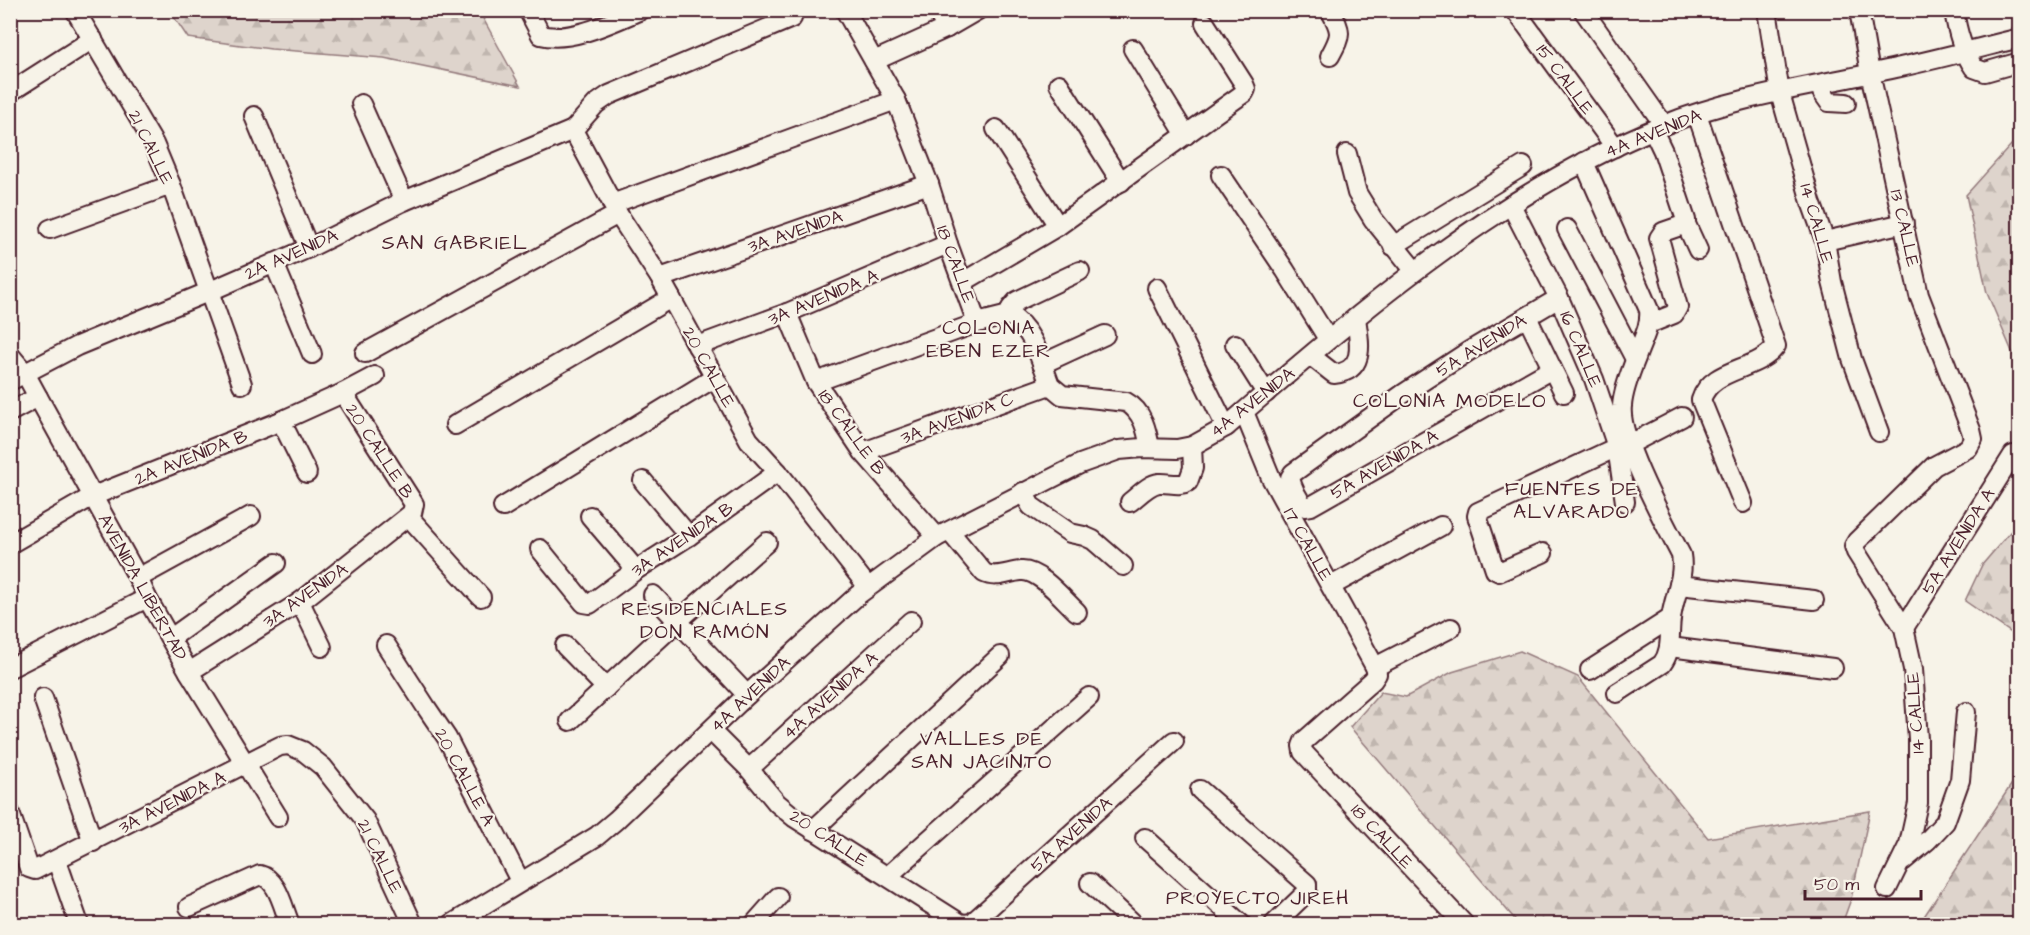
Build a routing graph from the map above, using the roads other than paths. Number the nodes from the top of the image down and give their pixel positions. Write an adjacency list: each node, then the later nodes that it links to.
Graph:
1 (75, 10): 17 (street, 21 CALLE)
2 (528, 10): 3 (street)
3 (641, 10)
4 (845, 10): 21 (street, 18 CALLE)
5 (936, 10): 15 (street)
6 (978, 10): 15 (street)
7 (1330, 10): 20 (street)
8 (1515, 10): 37 (street, 15 CALLE)
9 (1583, 10): 33 (street)
10 (1767, 10): 27 (street, 14 CALLE)
11 (1859, 10): 23 (street, 13 CALLE)
12 (1954, 10): 19 (street)
13 (792, 18): 35 (street)
14 (1205, 22): 36 (street)
15 (947, 28): 21 (street)
16 (2019, 38): 19 (street, 4A AVENIDA)
17 (93, 39): 26 (street); 44 (street, 21 CALLE)
18 (1133, 49): 36 (street)
19 (1964, 52): 22 (street); 23 (street, 4A AVENIDA)
20 (1330, 56)
21 (874, 61): 28 (street, 18 CALLE)
22 (2019, 62)
23 (1870, 73): 25 (street, 4A AVENIDA); 48 (street, 13 CALLE)
24 (1059, 84): 42 (street)
25 (1821, 84): 27 (street, 4A AVENIDA); 29 (street)
26 (10, 92)
27 (1780, 93): 31 (street, 4A AVENIDA); 53 (street, 14 CALLE)
28 (896, 100): 43 (street, 18 CALLE); 47 (street)
29 (1846, 103)
30 (361, 104): 45 (street)
31 (1697, 114): 33 (street, 4A AVENIDA); 113 (street)
32 (254, 116): 56 (street)
33 (1658, 128): 37 (street, 4A AVENIDA); 49 (street)
34 (996, 129): 50 (street)
35 (573, 130): 45 (street, 2A AVENIDA); 47 (street, 20 CALLE)
36 (1186, 135): 42 (street)
37 (1615, 147): 39 (street, 4A AVENIDA)
38 (1347, 154): 55 (street)
39 (1584, 162): 46 (street, 4A AVENIDA); 72 (street)
40 (1523, 166): 55 (street)
41 (1221, 174): 74 (street)
42 (1121, 182): 50 (street)
43 (929, 184): 54 (street, 18 CALLE); 61 (street, 3A AVENIDA)
44 (171, 185): 51 (street); 64 (street, 21 CALLE)
45 (404, 201): 56 (street, 2A AVENIDA)
46 (1511, 205): 59 (street, 4A AVENIDA); 66 (street, 16 CALLE)
47 (615, 209): 61 (street, 20 CALLE); 77 (street)
48 (1904, 223): 53 (street); 124 (street, 13 CALLE)
49 (1686, 224): 57 (street); 72 (street)
50 (1058, 226): 62 (street)
51 (50, 229)
52 (1567, 229): 81 (street)
53 (1825, 242): 100 (street, 14 CALLE)
54 (948, 244): 62 (street, 18 CALLE); 67 (street, 3A AVENIDA A)
55 (1393, 246): 59 (street)
56 (309, 248): 58 (street, 2A AVENIDA)
57 (1698, 250)
58 (274, 263): 64 (street, 2A AVENIDA); 78 (street)
59 (1414, 270): 70 (street, 4A AVENIDA)
60 (1080, 271): 68 (street)
61 (660, 278): 65 (street, 20 CALLE)
62 (963, 282): 71 (street, 18 CALLE)
63 (1156, 288): 99 (street)
64 (208, 292): 85 (street, 2A AVENIDA); 88 (street, 21 CALLE)
65 (671, 298): 76 (street, 20 CALLE); 98 (street)
66 (1559, 298): 69 (street, 5A AVENIDA); 102 (street, 16 CALLE)
67 (788, 313): 76 (street, 3A AVENIDA A); 87 (street, 18 CALLE B)
68 (1009, 315): 71 (street, 18 CALLE); 82 (street)
69 (1527, 317): 83 (street); 114 (street, 5A AVENIDA)
70 (1356, 318): 74 (street, 4A AVENIDA); 80 (street)
71 (977, 323): 87 (street)
72 (1649, 324): 81 (street)
73 (1105, 335): 82 (street)
74 (1328, 339): 80 (street, 4A AVENIDA)
75 (1235, 344): 91 (street)
76 (697, 346): 86 (street, 20 CALLE)
77 (365, 353)
78 (312, 354)
79 (10, 355): 85 (street, AVENIDA LIBERTAD)
80 (1311, 356): 91 (street, 4A AVENIDA)
81 (1635, 359): 102 (street)
82 (1042, 364): 89 (street)
83 (1552, 369): 92 (street); 114 (street, 5A AVENIDA A)
84 (375, 376): 90 (street, 2A AVENIDA B)
85 (18, 377): 93 (street, AVENIDA LIBERTAD)
86 (714, 378): 106 (street, 20 CALLE); 115 (street)
87 (816, 382): 104 (street, 18 CALLE B)
88 (242, 384)
89 (1050, 385): 103 (street); 104 (street, 3A AVENIDA C)
90 (344, 393): 97 (street, 2A AVENIDA B); 116 (street, 20 CALLE B)
91 (1266, 393): 95 (street, 4A AVENIDA)
92 (1564, 393)
93 (38, 397): 94 (street); 110 (street, AVENIDA LIBERTAD)
94 (10, 412)
95 (1244, 412): 99 (street, 4A AVENIDA); 132 (street, 17 CALLE)
96 (1682, 417): 102 (street)
97 (281, 421): 107 (street); 110 (street, 2A AVENIDA B)
98 (455, 425)
99 (1226, 427): 101 (street, 4A AVENIDA)
100 (1879, 432)
101 (1192, 446): 103 (street, 4A AVENIDA); 112 (street)
102 (1624, 446): 111 (street, 16 CALLE); 126 (street); 131 (street)
103 (1150, 448): 109 (street, 4A AVENIDA)
104 (863, 452): 120 (street, 18 CALLE B)
105 (2013, 455): 144 (street, 5A AVENIDA A)
106 (778, 472): 121 (street, 3A AVENIDA B); 133 (street, 20 CALLE)
107 (307, 473)
108 (643, 481): 121 (street)
109 (1023, 492): 120 (street, 4A AVENIDA); 128 (street)
110 (93, 496): 123 (street, 2A AVENIDA B); 130 (street, AVENIDA LIBERTAD)
111 (1625, 501)
112 (1131, 502)
113 (1743, 503)
114 (1311, 506)
115 (504, 507)
116 (411, 513): 135 (street, 20 CALLE B); 138 (street, 3A AVENIDA)
117 (251, 516): 130 (street)
118 (590, 516): 129 (street)
119 (1441, 526): 132 (street)
120 (944, 535): 133 (street, 4A AVENIDA); 139 (street, 18 CALLE B)
121 (689, 536): 129 (street, 3A AVENIDA B)
122 (766, 542): 141 (street)
123 (10, 544)
124 (1854, 546): 144 (street, 14 CALLE)
125 (540, 549): 129 (street, 3A AVENIDA B)
126 (1543, 553)
127 (276, 563): 145 (street)
128 (1123, 566)
129 (636, 570)
130 (138, 579): 136 (street, AVENIDA LIBERTAD)
131 (1679, 585): 137 (street); 140 (street)
132 (1331, 586): 153 (street, 17 CALLE)
133 (868, 587): 158 (street, 4A AVENIDA)
134 (653, 595): 141 (street)
135 (481, 597)
136 (147, 598): 145 (street, AVENIDA LIBERTAD); 151 (street)
137 (1814, 600)
138 (300, 602): 148 (street); 155 (street, 3A AVENIDA)
139 (1077, 612)
140 (1671, 618): 149 (street); 154 (street)
141 (678, 621): 156 (street); 158 (street)
142 (911, 621): 167 (street, 4A AVENIDA A)
143 (1451, 628): 153 (street)
144 (1904, 628): 175 (street, 14 CALLE)
145 (171, 638): 155 (street, AVENIDA LIBERTAD)
146 (386, 645): 177 (street, 20 CALLE A)
147 (566, 646): 156 (street)
148 (322, 647)
149 (1670, 647): 152 (street); 157 (street)
150 (1000, 656): 171 (street)
151 (10, 668)
152 (1833, 668)
153 (1376, 670): 191 (street, 18 CALLE)
154 (1590, 670)
155 (189, 672): 166 (street, AVENIDA LIBERTAD)
156 (606, 688): 162 (street)
157 (1617, 693)
158 (747, 695): 163 (street, 4A AVENIDA)
159 (1089, 697): 176 (street)
160 (43, 698): 173 (street)
161 (1966, 712): 175 (street)
162 (570, 721)
163 (711, 731): 167 (street, 20 CALLE); 177 (street, 4A AVENIDA)
164 (1174, 741): 187 (street, 5A AVENIDA)
165 (288, 745): 166 (street, 3A AVENIDA A); 184 (street, 21 CALLE)
166 (246, 764): 170 (street, AVENIDA LIBERTAD); 173 (street, 3A AVENIDA A)
167 (749, 769): 171 (street, 20 CALLE)
168 (1200, 790): 190 (street)
169 (10, 813): 174 (street, 3A AVENIDA A)
170 (278, 817)
171 (813, 830): 176 (street, 20 CALLE)
172 (1145, 838): 189 (street)
173 (93, 842): 174 (street, 3A AVENIDA A)
174 (57, 861): 182 (street)
175 (1899, 864): 179 (street, 14 CALLE)
176 (888, 876): 187 (street, 20 CALLE)
177 (520, 882): 185 (street, 4A AVENIDA)
178 (1090, 883): 188 (street)
179 (1887, 889)
180 (778, 897): 186 (street)
181 (189, 907): 183 (street)
182 (79, 924)
183 (290, 924)
184 (413, 924)
185 (452, 924)
186 (754, 924)
187 (965, 924)
188 (1134, 924)
189 (1241, 924)
190 (1274, 924)
191 (1464, 924)

